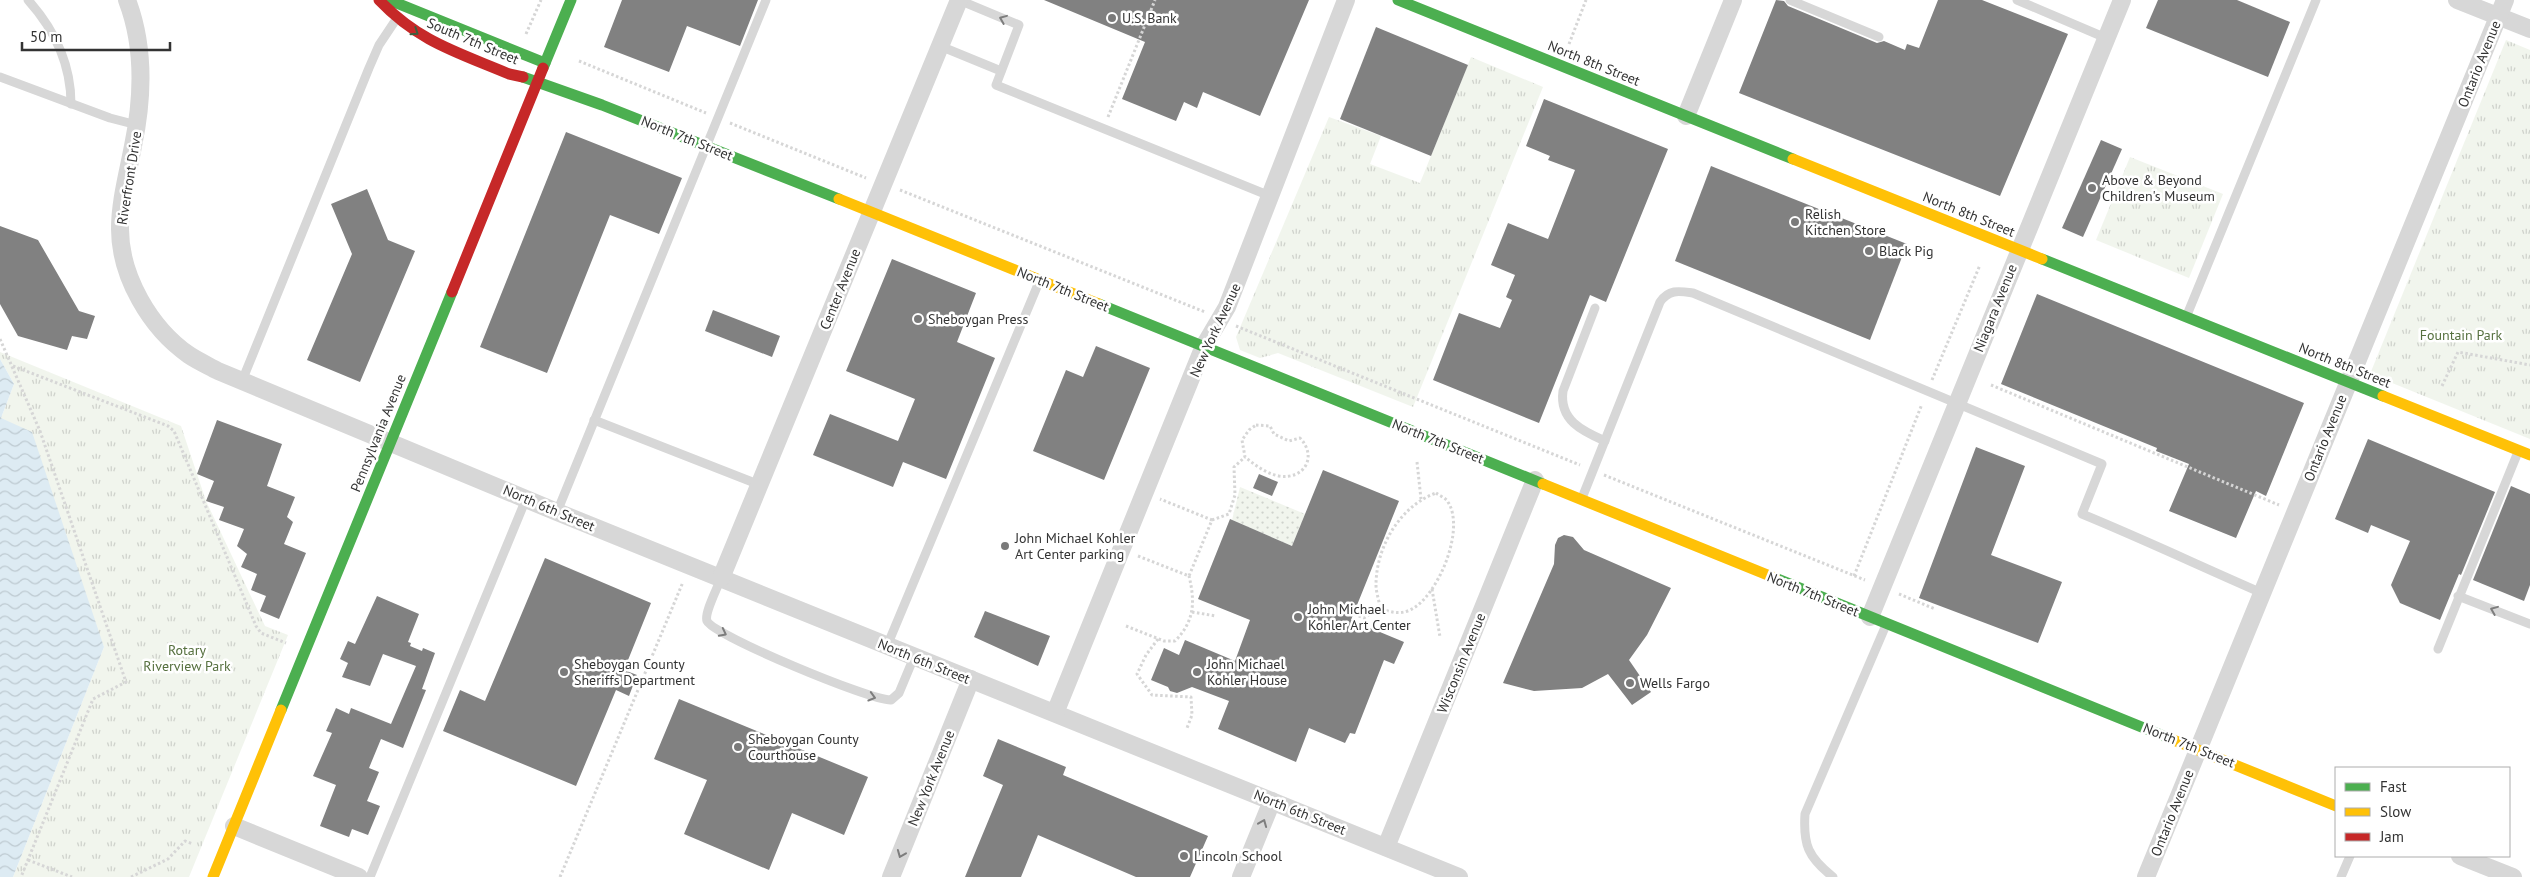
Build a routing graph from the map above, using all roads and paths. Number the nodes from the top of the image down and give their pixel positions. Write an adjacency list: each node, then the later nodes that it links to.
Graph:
1 (28, 0): 30 (lane)
2 (127, 0): 32 (street, Riverfront Drive)
3 (380, 0): 20 (street, South 7th Street)
4 (389, 0): 26 (street, South 7th Street)
5 (571, 0): 26 (street, Pennsylvania Avenue)
6 (766, 0): 34 (lane)
7 (959, 0): 25 (street, Center Avenue); 27 (lane, one-way to 7)
8 (1156, 0): 33 (path)
9 (1346, 0): 36 (street, New York Avenue)
10 (1398, 0): 31 (street, North 8th Street)
11 (1586, 0): 24 (path)
12 (1733, 0): 31 (street)
13 (1790, 0): 22 (lane)
14 (2017, 0): 23 (lane)
15 (2122, 0): 23 (street, Niagara Avenue)
16 (2316, 0): 42 (lane)
17 (2457, 0): 19 (street)
18 (2505, 0): 19 (street, Ontario Avenue)
19 (2499, 17): 21 (street); 49 (street, Ontario Avenue)
20 (396, 19): 29 (street, South 7th Street, one-way to 29); 48 (lane)
21 (2530, 29)
22 (1879, 37)
23 (2106, 38): 38 (street, Niagara Avenue)
24 (1569, 44)
25 (940, 46): 27 (lane); 35 (street, Center Avenue)
26 (545, 63): 29 (street, Pennsylvania Avenue)
27 (1001, 71): 33 (lane)
28 (0, 77): 30 (lane)
29 (538, 81): 34 (street, North 7th Street); 56 (street, Pennsylvania Avenue)
30 (71, 104): 32 (lane)
31 (1686, 116): 38 (street, North 8th Street)
32 (137, 125): 48 (street, Riverfront Drive)
33 (1104, 127): 36 (lane)
34 (706, 146): 37 (street, North 7th Street); 54 (lane)
35 (884, 184): 37 (street, Center Avenue); 43 (path)
36 (1270, 196): 43 (street, New York Avenue)
37 (872, 212): 40 (street, North 7th Street); 63 (street, Center Avenue)
38 (2018, 250): 42 (street, North 8th Street); 53 (street, Niagara Avenue)
39 (1980, 265): 52 (path)
40 (1040, 280): 45 (street, North 7th Street); 91 (lane)
41 (1595, 308): 55 (lane)
42 (2186, 317): 49 (street, North 8th Street)
43 (1221, 320): 45 (street, New York Avenue); 61 (path)
44 (0, 339): 46 (path)
45 (1204, 346): 62 (street, North 7th Street); 64 (street, New York Avenue)
46 (13, 365): 93 (path); 106 (path)
47 (2530, 365): 51 (path)
48 (242, 381): 56 (street, Riverfront Drive)
49 (2348, 382): 57 (street, North 8th Street); 69 (street, Ontario Avenue)
50 (1991, 385): 69 (path)
51 (2442, 386)
52 (1928, 390): 53 (lane); 55 (lane); 74 (path)
53 (1956, 404): 76 (street, Niagara Avenue); 78 (lane)
54 (594, 420): 63 (lane); 68 (lane)
55 (1605, 441): 61 (lane)
56 (390, 442): 65 (street, North 6th Street); 93 (street, Pennsylvania Avenue)
57 (2519, 450): 58 (street, North 8th Street); 79 (lane)
58 (2530, 455)
59 (1245, 457): 59 (path); 70 (path)
60 (1417, 462): 66 (path)
61 (1593, 470): 67 (lane); 74 (path)
62 (1535, 480): 67 (street, North 7th Street); 103 (street, Wisconsin Avenue)
63 (760, 484): 75 (street, Center Avenue)
64 (1144, 492): 70 (path); 71 (street, New York Avenue)
65 (526, 499): 68 (street, North 6th Street); 113 (lane)
66 (1420, 499): 77 (path); 80 (path)
67 (1581, 500): 85 (street, North 7th Street)
68 (557, 512): 72 (street, North 6th Street)
69 (2295, 512): 78 (street, Ontario Avenue)
70 (1212, 520): 73 (path)
71 (1121, 549): 73 (path); 96 (street, New York Avenue)
72 (692, 567): 75 (street, North 6th Street); 114 (path)
73 (1189, 576): 82 (path)
74 (1854, 576): 76 (path)
75 (721, 578): 91 (street, North 6th Street); 94 (lane, one-way to 94)
76 (1882, 587): 81 (path); 85 (street, Niagara Avenue)
77 (1432, 588): 80 (path); 89 (path)
78 (2262, 593): 98 (street, Ontario Avenue)
79 (2458, 596): 87 (lane, one-way to 79); 92 (lane)
80 (1380, 608): 83 (path)
81 (1935, 609)
82 (1192, 612): 84 (path); 90 (path)
83 (1354, 614)
84 (1216, 616)
85 (1870, 617): 86 (street, North 7th Street)
86 (1887, 624): 98 (street, North 7th Street); 118 (lane)
87 (2530, 624)
88 (1126, 626): 90 (path)
89 (1440, 637)
90 (1158, 639): 97 (path)
91 (887, 646): 94 (street, North 6th Street)
92 (2438, 649)
93 (305, 651): 101 (street, Pennsylvania Avenue)
94 (914, 657): 95 (street, North 6th Street)
95 (971, 679): 96 (street, North 6th Street); 115 (street, New York Avenue, one-way to 115)
96 (1055, 713): 99 (street, North 6th Street)
97 (1187, 728)
98 (2198, 749): 100 (street, North 7th Street); 119 (street, Ontario Avenue)
99 (1272, 801): 103 (street, North 6th Street); 116 (street, one-way to 99)
100 (2335, 806)
101 (234, 826): 107 (street); 111 (street, Pennsylvania Avenue)
102 (193, 844): 110 (path)
103 (1386, 847): 117 (street, North 6th Street)
104 (2350, 857): 120 (lane)
105 (2463, 857): 121 (street)
106 (28, 860): 108 (path); 109 (path)
107 (332, 872): 112 (street)
108 (21, 877)
109 (72, 877)
110 (131, 877)
111 (213, 877)
112 (359, 877)
113 (370, 877)
114 (560, 877)
115 (892, 877)
116 (1241, 877)
117 (1458, 877)
118 (1833, 877)
119 (2146, 877)
120 (2341, 877)
121 (2513, 877)

